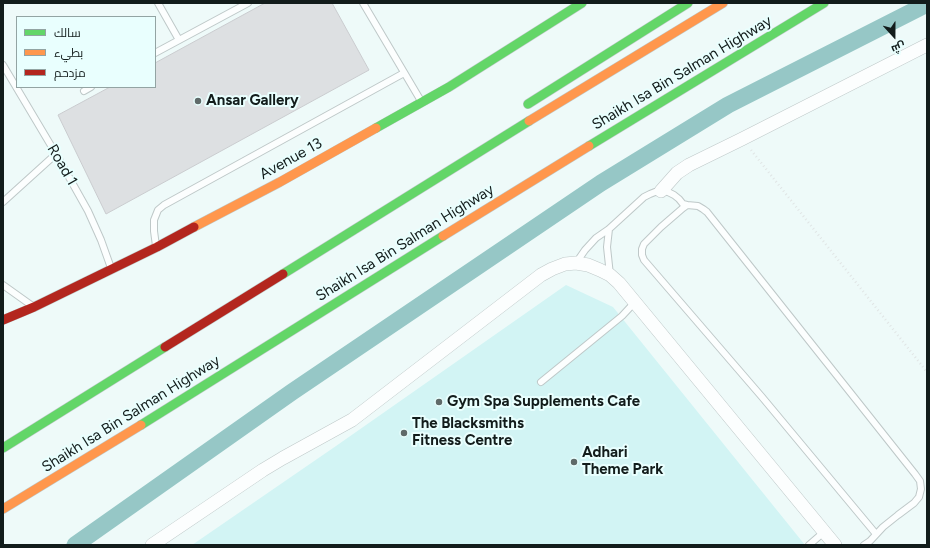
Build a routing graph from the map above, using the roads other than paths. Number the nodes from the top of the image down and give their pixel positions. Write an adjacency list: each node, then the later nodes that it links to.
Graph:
1 (158, 3): 8 (lane)
2 (248, 3): 8 (lane)
3 (363, 3): 12 (lane)
4 (582, 3): 17 (main road, Avenue 13)
5 (688, 3): 18 (main road)
6 (723, 3): 21 (main road)
7 (824, 3): 36 (main road, Shaikh Isa Bin Salman Highway)
8 (179, 40): 10 (lane)
9 (927, 45): 22 (street)
10 (156, 52)
11 (3, 65): 13 (lane, Road 1)
12 (404, 73): 17 (lane); 26 (lane)
13 (16, 87)
14 (17, 88): 20 (lane, Road 1)
15 (89, 88): 16 (lane)
16 (84, 91)
17 (421, 102): 26 (main road, Avenue 13)
18 (523, 108)
19 (471, 146): 21 (main road)
20 (56, 154): 23 (lane); 28 (lane, Road 1)
21 (452, 168): 35 (main road)
22 (662, 191): 24 (lane); 25 (lane)
23 (3, 202)
24 (687, 205): 38 (lane); 38 (lane)
25 (609, 229): 27 (lane); 29 (lane)
26 (157, 247): 28 (main road, Avenue 13)
27 (576, 263): 29 (street); 40 (street)
28 (111, 269): 32 (main road, Avenue 13)
29 (610, 275): 31 (street)
30 (3, 285): 32 (lane)
31 (635, 302): 34 (lane); 37 (street)
32 (34, 307): 33 (main road, Avenue 13)
33 (3, 320)
34 (541, 382)
35 (3, 448)
36 (3, 509)
37 (824, 532): 41 (lane); 42 (street)
38 (876, 534): 39 (lane)
39 (870, 543): 43 (lane)
40 (152, 545)
41 (809, 545)
42 (835, 545)
43 (864, 545)

